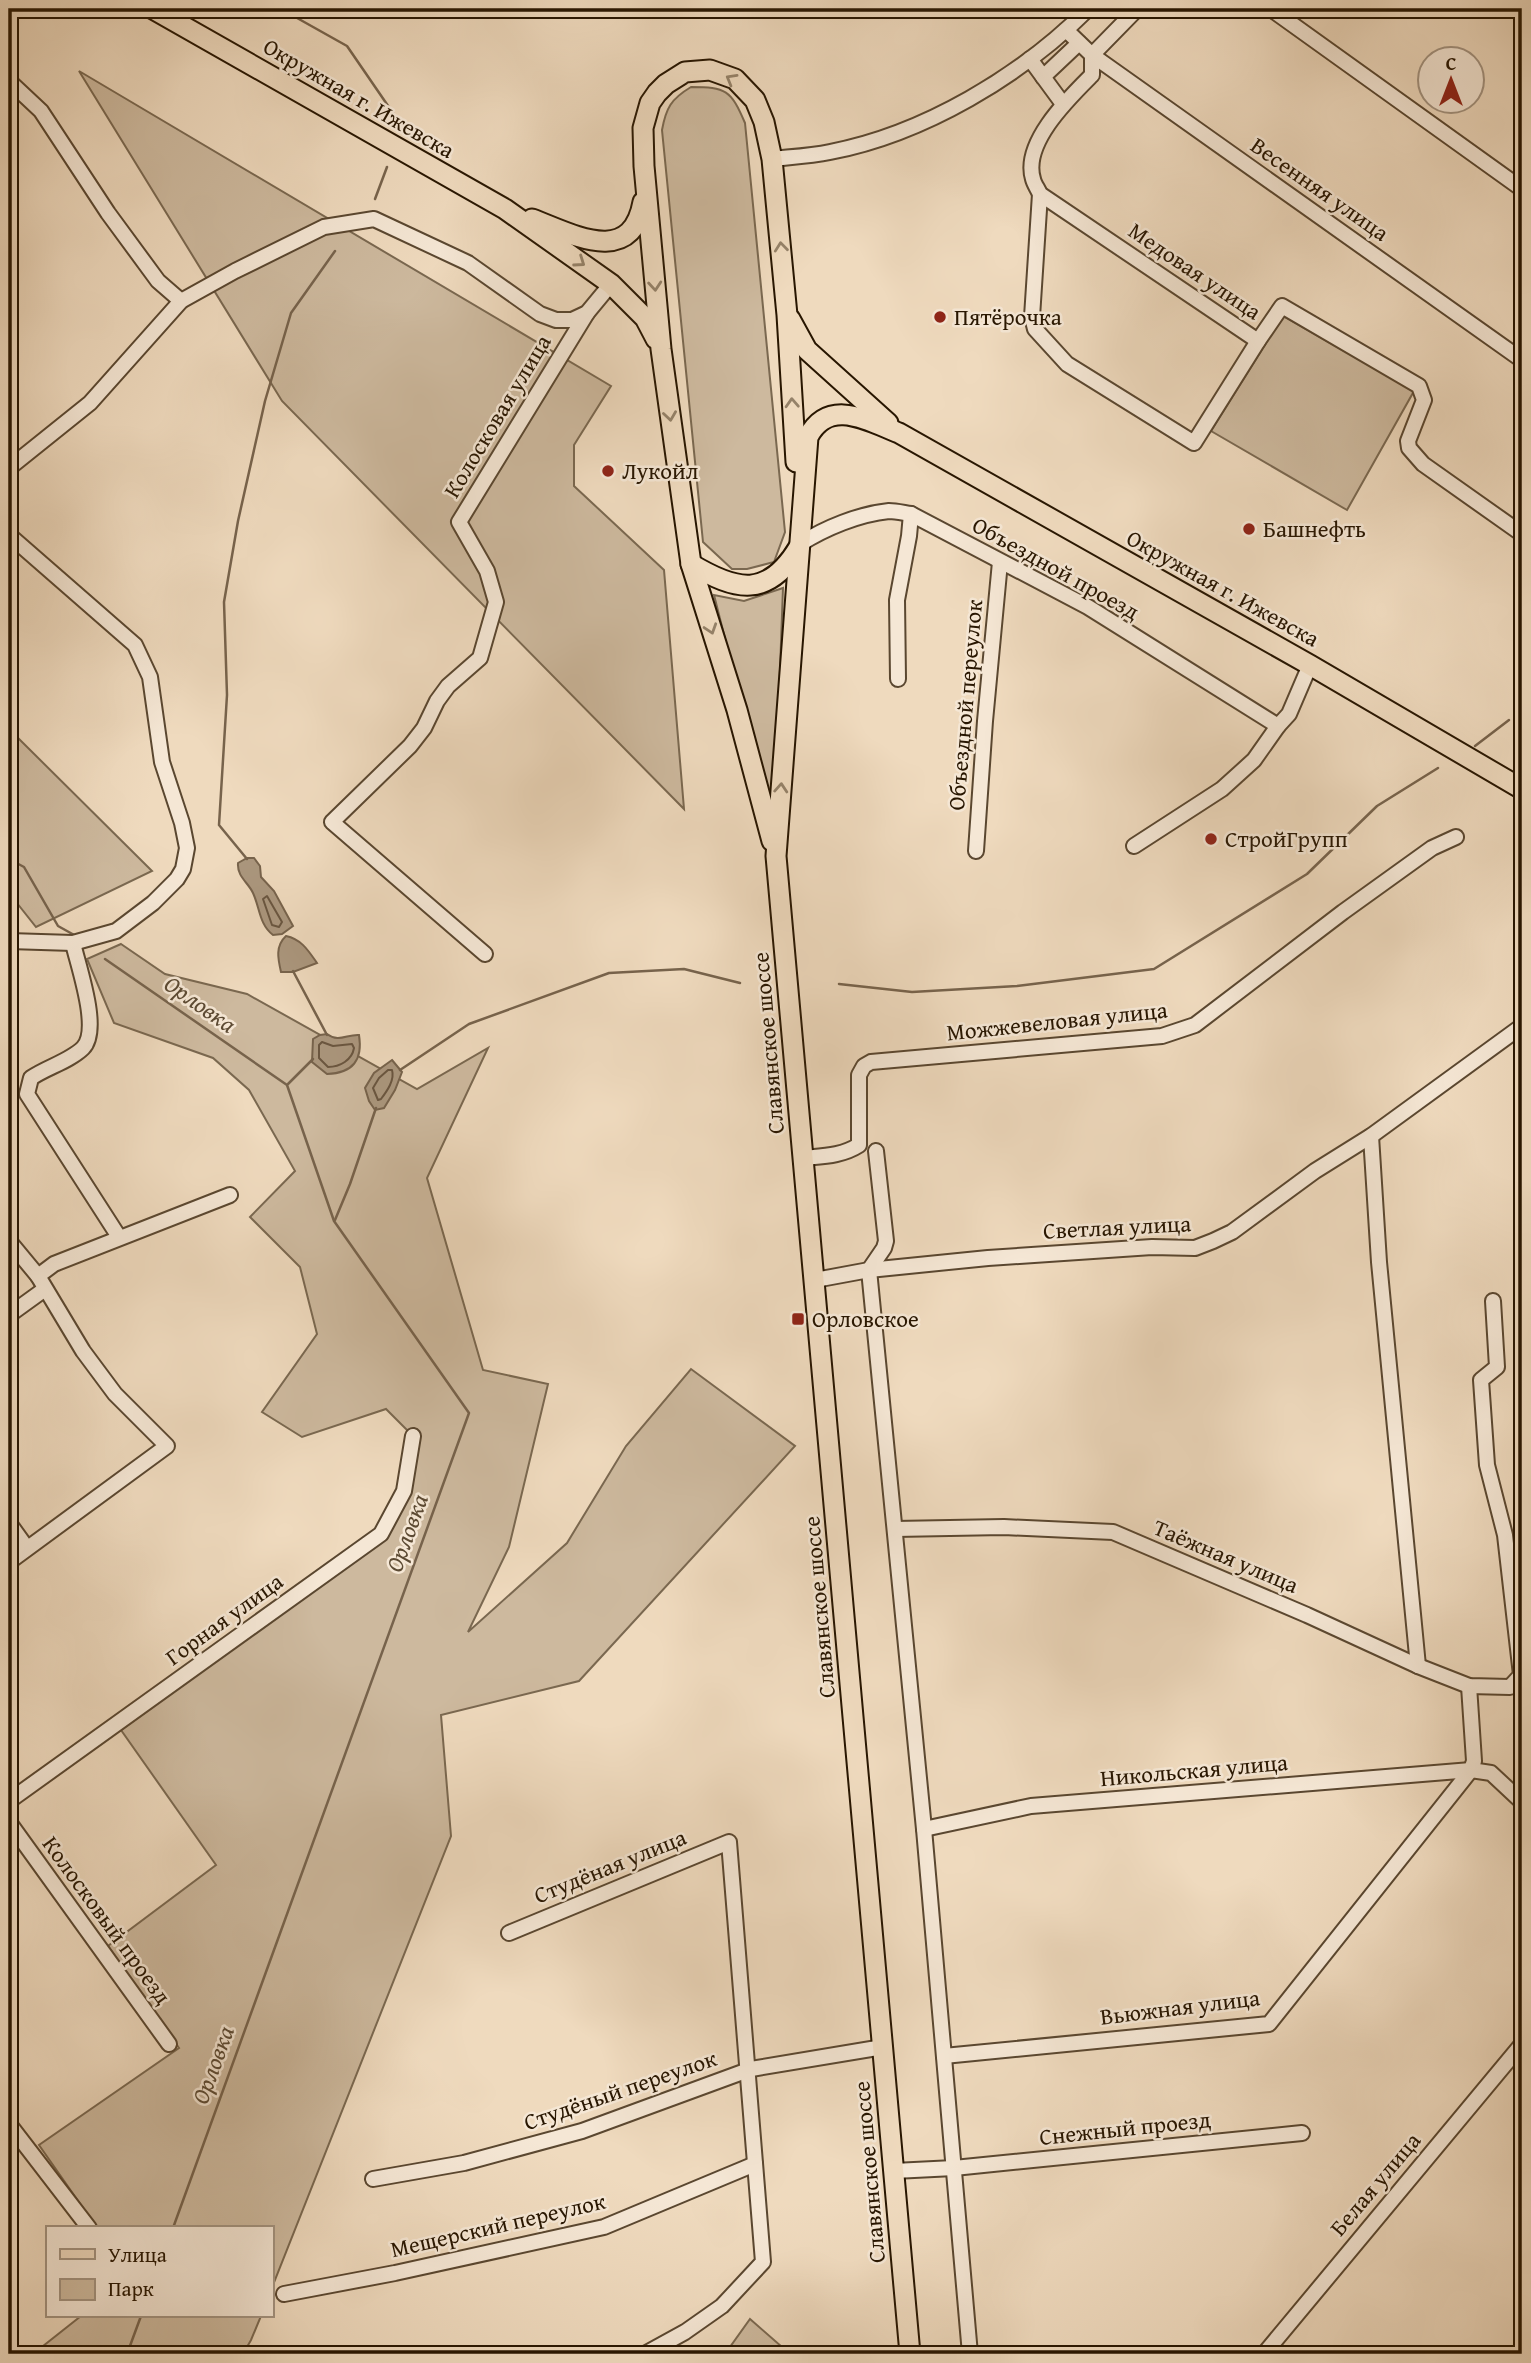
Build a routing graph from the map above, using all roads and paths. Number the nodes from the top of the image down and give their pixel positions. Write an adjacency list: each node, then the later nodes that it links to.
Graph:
1 (153, 9): 16 (main road, Окружная г. Ижевска)
2 (1088, 9): 5 (street)
3 (1138, 9): 7 (street)
4 (1271, 9): 14 (street)
5 (1066, 30): 6 (street, Весенняя улица); 8 (street)
6 (1079, 43): 7 (street, Весенняя улица); 9 (street)
7 (1092, 55): 11 (street); 23 (street, Весенняя улица)
8 (1030, 59): 9 (street); 12 (street)
9 (1043, 77): 11 (street)
10 (9, 80): 18 (street)
11 (1063, 104): 15 (street)
12 (772, 159): 13 (main road, one-way to 13); 20 (main road, one-way to 12)
13 (645, 166): 16 (main road, Окружная г. Ижевска); 22 (main road, Славянское шоссе, one-way to 22)
14 (1522, 188)
15 (1040, 194): 21 (street, Медовая улица); 21 (street)
16 (505, 209): 17 (main road, Окружная г. Ижевска, one-way to 17)
17 (611, 284): 19 (street, Колосковая улица); 22 (main road, Окружная г. Ижевска)
18 (181, 301): 19 (street, Колосковая улица); 25 (street, Колосковая улица)
19 (587, 313): 42 (street, Колосковая улица)
20 (787, 315): 24 (main road, Окружная г. Ижевска); 29 (main road, one-way to 20)
21 (1258, 341): 27 (street, Медовая улица)
22 (661, 349): 31 (main road, Славянское шоссе, one-way to 31)
23 (1522, 360)
24 (899, 433): 29 (main road, Окружная г. Ижевска); 32 (main road, Окружная г. Ижевска)
25 (9, 468)
26 (911, 514): 29 (street, Объездной проезд); 30 (street, Объездной проезд); 33 (street)
27 (1522, 534)
28 (9, 535): 41 (street)
29 (800, 544): 31 (main road); 39 (main road, Славянское шоссе, one-way to 29)
30 (1000, 562): 34 (street, Объездной проезд); 38 (street, Объездной переулок)
31 (691, 564): 39 (main road, Славянское шоссе, one-way to 39)
32 (1310, 665): 34 (street); 35 (main road, Окружная г. Ижевска)
33 (898, 679)
34 (1278, 726): 37 (street)
35 (1522, 789)
36 (1456, 837): 46 (street, Можжевеловая улица)
37 (1135, 846)
38 (976, 851)
39 (776, 856): 46 (main road, Славянское шоссе)
40 (9, 941): 41 (street)
41 (73, 943): 48 (street)
42 (485, 954)
43 (1522, 1026): 44 (street, Светлая улица)
44 (1370, 1136): 50 (street, Светлая улица); 60 (street)
45 (876, 1151): 50 (street)
46 (803, 1158): 51 (main road, Славянское шоссе)
47 (230, 1195): 48 (street)
48 (119, 1237): 52 (street)
49 (9, 1241): 52 (street)
50 (869, 1270): 51 (street, Светлая улица); 57 (street)
51 (815, 1280): 71 (main road, Славянское шоссе)
52 (42, 1282): 54 (street); 58 (street)
53 (1493, 1301): 61 (street)
54 (9, 1315)
55 (413, 1436): 64 (street, Горная улица)
56 (9, 1523): 58 (street)
57 (895, 1529): 60 (street, Таёжная улица); 67 (street)
58 (27, 1548): 59 (street)
59 (9, 1562)
60 (1418, 1667): 62 (street, Таёжная улица)
61 (1521, 1675): 62 (street, Таёжная улица)
62 (1469, 1686): 63 (street)
63 (1471, 1770): 65 (street); 67 (street, Никольская улица); 72 (street, Вьюжная улица)
64 (9, 1801)
65 (1522, 1802)
66 (9, 1822): 69 (street, Колосковый проезд)
67 (924, 1829): 72 (street)
68 (509, 1933): 73 (street, Студёная улица)
69 (169, 2044)
70 (1522, 2044): 85 (street, Белая улица)
71 (883, 2047): 73 (street, Студёный переулок); 78 (main road, Славянское шоссе)
72 (944, 2056): 77 (street)
73 (748, 2070): 76 (street); 79 (street, Студёный переулок)
74 (9, 2124): 80 (street)
75 (1302, 2133): 77 (street, Снежный проезд)
76 (755, 2164): 81 (street, Мещерский переулок); 82 (street)
77 (954, 2168): 78 (street, Снежный проезд); 84 (street)
78 (894, 2171): 83 (main road, Славянское шоссе)
79 (373, 2179)
80 (87, 2226)
81 (284, 2294)
82 (645, 2354)
83 (910, 2354)
84 (970, 2354)
85 (1264, 2354)

